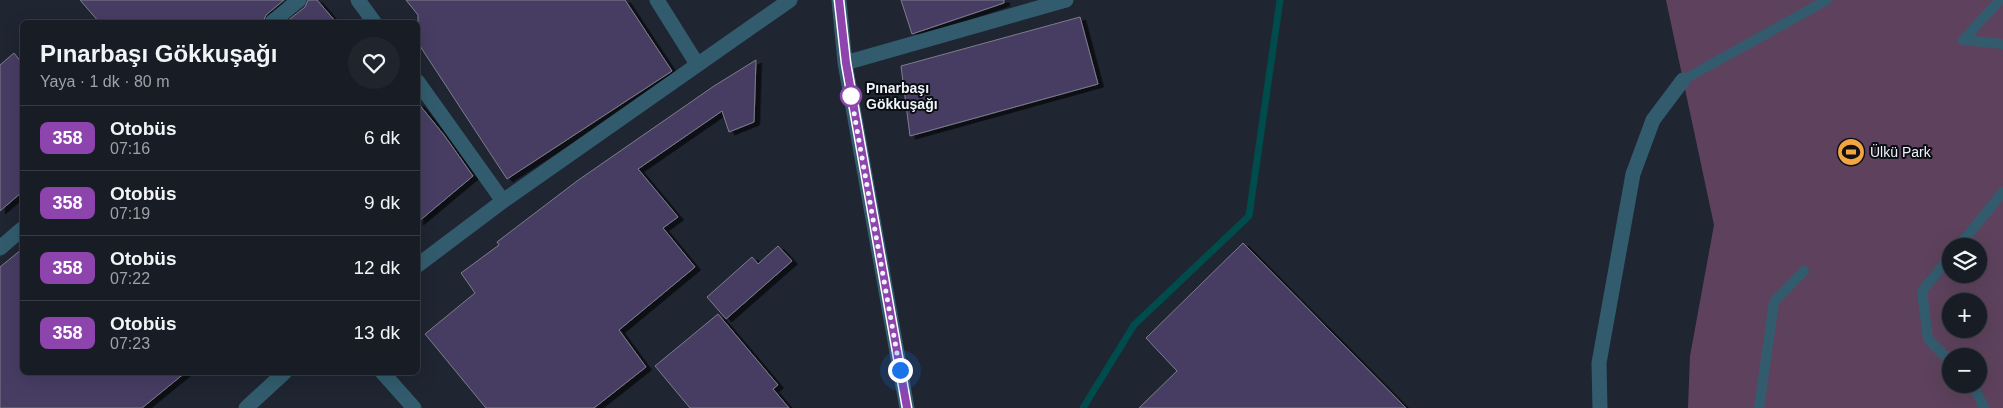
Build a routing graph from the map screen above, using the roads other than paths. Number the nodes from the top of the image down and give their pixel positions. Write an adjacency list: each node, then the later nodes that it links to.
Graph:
1 (299, 0): 9 (street)
2 (358, 0): 10 (street)
3 (657, 0): 13 (street)
4 (790, 0): 13 (street)
5 (840, 0): 12 (street)
6 (1066, 0): 12 (street)
7 (1827, 0): 14 (lane)
8 (2000, 0): 11 (lane)
9 (274, 20)
10 (373, 20)
11 (2003, 44)
12 (846, 63): 30 (street)
13 (696, 64): 17 (street)
14 (1683, 80): 31 (street)
15 (420, 85): 17 (street)
16 (2003, 192): 19 (lane)
17 (503, 201): 21 (street)
18 (20, 232): 20 (street)
19 (1966, 238)
20 (0, 248)
21 (420, 263)
22 (1942, 267): 24 (lane)
23 (1804, 271): 32 (lane)
24 (1942, 353)
25 (282, 375): 28 (street)
26 (385, 375): 29 (street)
27 (1977, 393): 33 (lane)
28 (246, 408)
29 (414, 408)
30 (907, 408)
31 (1600, 408)
32 (1759, 408)
33 (1984, 408)

